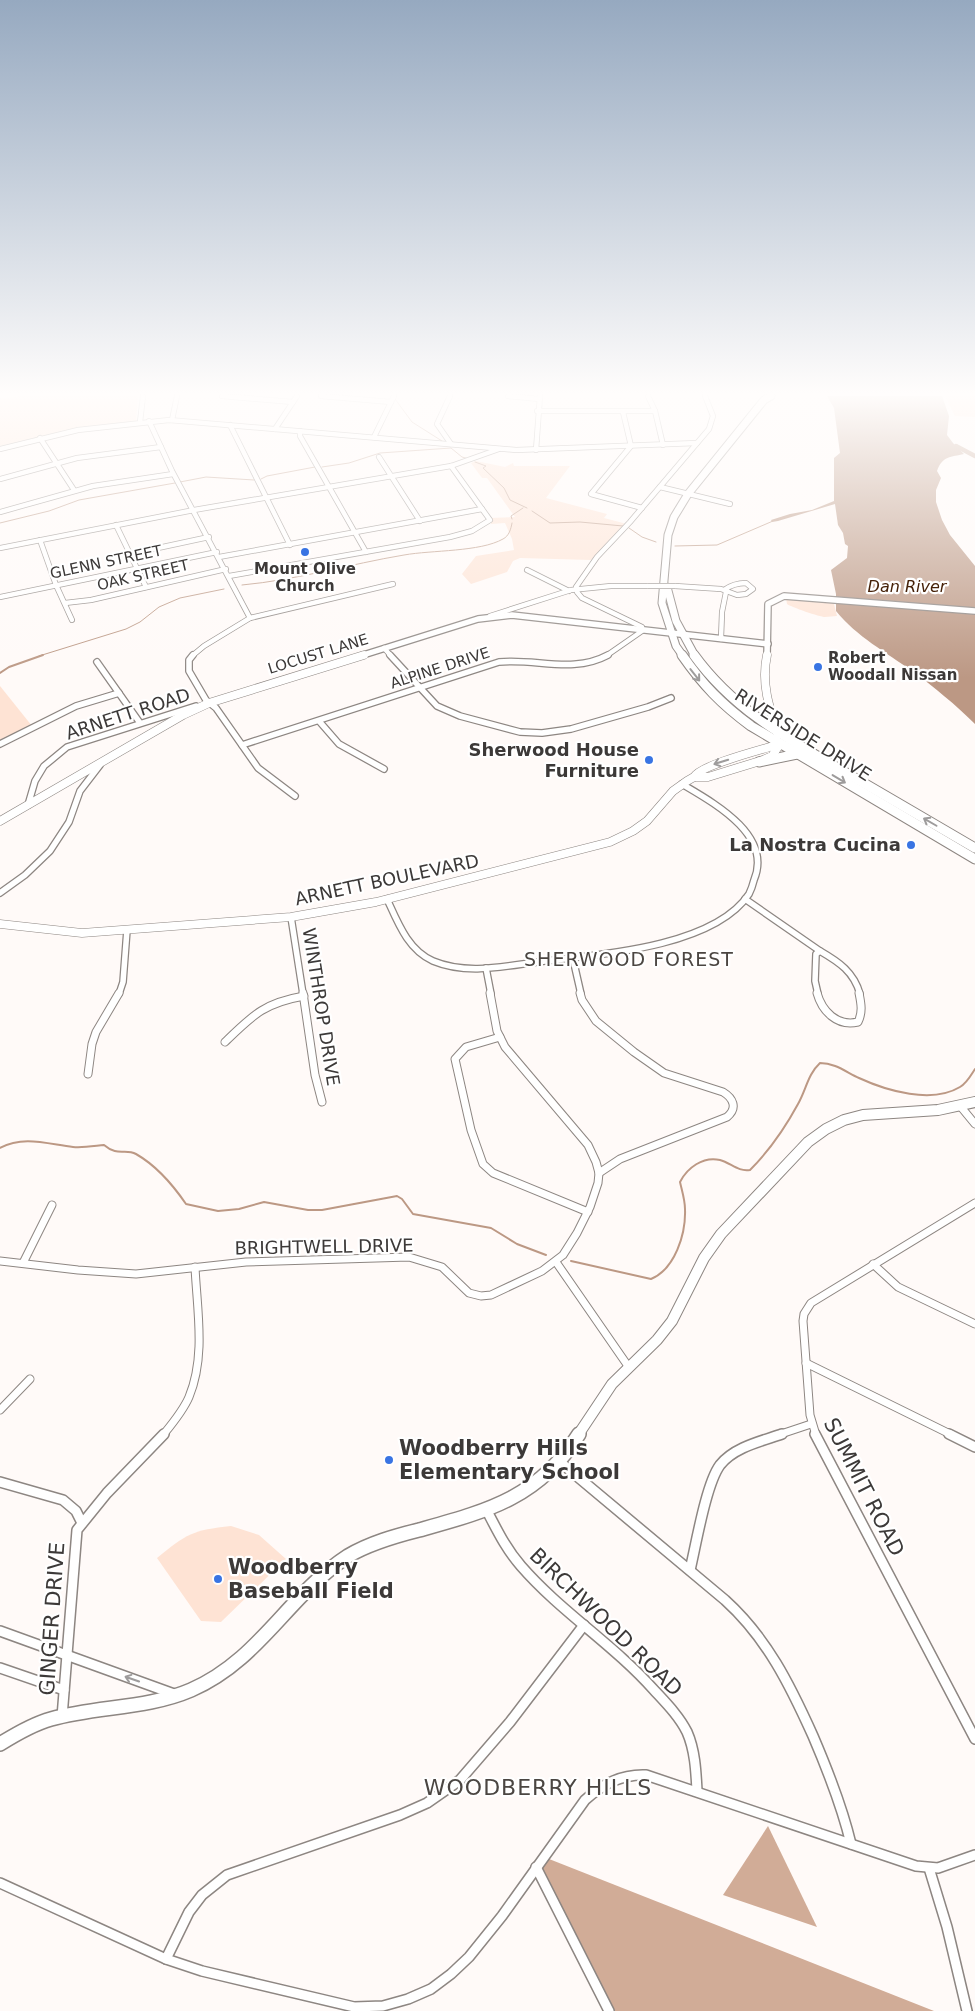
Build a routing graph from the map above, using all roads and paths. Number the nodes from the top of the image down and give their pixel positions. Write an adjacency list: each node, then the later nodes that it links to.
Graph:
1 (74, 490): 18 (street)
2 (183, 490): 16 (street)
3 (263, 490): 13 (street)
4 (311, 490): 13 (street)
5 (331, 490): 21 (street)
6 (399, 490): 19 (street)
7 (468, 490): 17 (street)
8 (594, 490): 15 (street)
9 (658, 490): 15 (street)
10 (671, 490): 12 (street)
11 (691, 490): 12 (main road, RIVERSIDE DRIVE)
12 (688, 494): 14 (street); 29 (main road, RIVERSIDE DRIVE)
13 (267, 497): 16 (street); 24 (street)
14 (730, 504)
15 (642, 508): 37 (street)
16 (194, 510): 20 (street); 22 (street)
17 (482, 510): 19 (street, GLENN STREET); 26 (street)
18 (0, 512)
19 (420, 522): 21 (street, GLENN STREET)
20 (116, 525): 23 (street); 27 (street)
21 (356, 533): 24 (street, GLENN STREET); 26 (street)
22 (208, 537): 27 (street); 28 (street)
23 (40, 540): 25 (street); 35 (street)
24 (290, 545): 28 (street, GLENN STREET)
25 (0, 548)
26 (366, 552): 33 (street)
27 (130, 554): 30 (street)
28 (218, 554): 30 (street, GLENN STREET); 31 (street)
29 (664, 566): 47 (main road, RIVERSIDE DRIVE); 48 (main road, RIVERSIDE DRIVE)
30 (136, 568): 35 (street, GLENN STREET); 36 (street)
31 (226, 569): 33 (street); 36 (street, OAK STREET)
32 (527, 570): 38 (street)
33 (229, 576): 44 (street)
34 (393, 584): 44 (street)
35 (56, 585): 40 (street, GLENN STREET); 41 (street)
36 (146, 587): 41 (street, OAK STREET)
37 (576, 590): 38 (street); 39 (street, bridge); 46 (street)
38 (569, 591): 43 (street)
39 (725, 591): 39 (street); 49 (street)
40 (0, 597)
41 (65, 603): 45 (street)
42 (975, 611): 50 (street)
43 (490, 616): 46 (street, LOCUST LANE); 51 (street, LOCUST LANE)
44 (250, 618): 56 (street)
45 (72, 620)
46 (643, 630): 47 (street, LOCUST LANE); 53 (street, ALPINE DRIVE)
47 (671, 633): 48 (street); 61 (main road, RIVERSIDE DRIVE, one-way to 61)
48 (682, 635): 49 (street); 59 (main road, RIVERSIDE DRIVE)
49 (721, 639): 50 (street)
50 (768, 644): 59 (street)
51 (384, 648): 53 (street); 56 (street, LOCUST LANE)
52 (97, 662): 54 (street)
53 (420, 688): 55 (street); 57 (street, ALPINE DRIVE)
54 (119, 693): 58 (street); 60 (street)
55 (671, 698)
56 (209, 703): 58 (street, ARNETT ROAD); 62 (street); 65 (street, LOCUST LANE)
57 (319, 720): 62 (street, ALPINE DRIVE); 67 (street)
58 (140, 723): 71 (street, ARNETT ROAD)
59 (777, 732): 61 (street); 72 (main road, RIVERSIDE DRIVE)
60 (0, 744)
61 (780, 744): 63 (street, ARNETT BOULEVARD); 64 (main road, RIVERSIDE DRIVE); 66 (street, ARNETT BOULEVARD)
62 (242, 745): 70 (street)
63 (751, 754): 66 (street); 68 (street, ARNETT BOULEVARD, one-way to 68)
64 (797, 754): 66 (main road); 72 (main road, RIVERSIDE DRIVE, one-way to 72)
65 (102, 762): 71 (street, LOCUST LANE); 76 (street)
66 (758, 762): 68 (street, ARNETT BOULEVARD)
67 (384, 770)
68 (694, 777): 69 (street, ARNETT BOULEVARD)
69 (682, 784): 77 (street, ARNETT BOULEVARD); 78 (street)
70 (296, 796)
71 (28, 804): 73 (street, LOCUST LANE)
72 (894, 806): 74 (main road, RIVERSIDE DRIVE, one-way to 72); 75 (main road, RIVERSIDE DRIVE)
73 (0, 820)
74 (975, 848)
75 (975, 859)
76 (0, 893)
77 (387, 899): 79 (street, ARNETT BOULEVARD); 84 (street)
78 (746, 899): 82 (street); 83 (street)
79 (291, 917): 81 (street, ARNETT BOULEVARD); 85 (street, WINTHROP DRIVE)
80 (0, 924): 81 (street, ARNETT BOULEVARD)
81 (127, 930): 88 (street)
82 (820, 951): 82 (street)
83 (573, 959): 84 (street); 93 (street)
84 (486, 968): 86 (street)
85 (304, 996): 87 (street); 89 (street, WINTHROP DRIVE)
86 (500, 1037): 93 (street); 96 (street)
87 (225, 1042)
88 (88, 1074)
89 (322, 1102)
90 (975, 1102): 91 (street)
91 (961, 1107): 92 (street); 104 (street)
92 (975, 1124)
93 (599, 1173): 96 (street, BRIGHTWELL DRIVE)
94 (975, 1203): 100 (street, SUMMIT ROAD)
95 (52, 1205): 99 (street)
96 (588, 1212): 98 (street, BRIGHTWELL DRIVE)
97 (0, 1261): 99 (street, BRIGHTWELL DRIVE)
98 (556, 1262): 101 (street, BRIGHTWELL DRIVE); 104 (street)
99 (23, 1263): 101 (street, BRIGHTWELL DRIVE)
100 (873, 1264): 102 (street); 103 (street, SUMMIT ROAD)
101 (194, 1267): 112 (street, GINGER DRIVE)
102 (975, 1324)
103 (806, 1363): 107 (street, SUMMIT ROAD); 108 (street)
104 (628, 1366): 109 (street)
105 (30, 1379): 106 (street)
106 (0, 1410)
107 (811, 1424): 113 (street); 121 (street, SUMMIT ROAD)
108 (975, 1447)
109 (560, 1462): 111 (street); 113 (street)
110 (0, 1482): 112 (street)
111 (487, 1511): 114 (street, BIRCHWOOD ROAD); 119 (street)
112 (82, 1523): 116 (street, GINGER DRIVE)
113 (690, 1570): 124 (street)
114 (584, 1625): 123 (street, BIRCHWOOD ROAD); 129 (street)
115 (0, 1631): 116 (street)
116 (66, 1657): 118 (street, GINGER DRIVE); 119 (street, one-way to 116)
117 (0, 1668): 118 (street)
118 (64, 1690): 120 (street, GINGER DRIVE)
119 (178, 1695): 120 (street)
120 (62, 1717): 122 (street)
121 (975, 1739)
122 (0, 1744)
123 (697, 1791): 124 (street); 126 (street)
124 (851, 1844): 127 (street)
125 (975, 1855): 127 (street)
126 (536, 1867): 130 (street); 131 (street)
127 (929, 1868): 132 (street)
128 (0, 1882): 129 (street)
129 (166, 1959): 130 (street)
130 (365, 2009)
131 (609, 2011)
132 (968, 2011)

